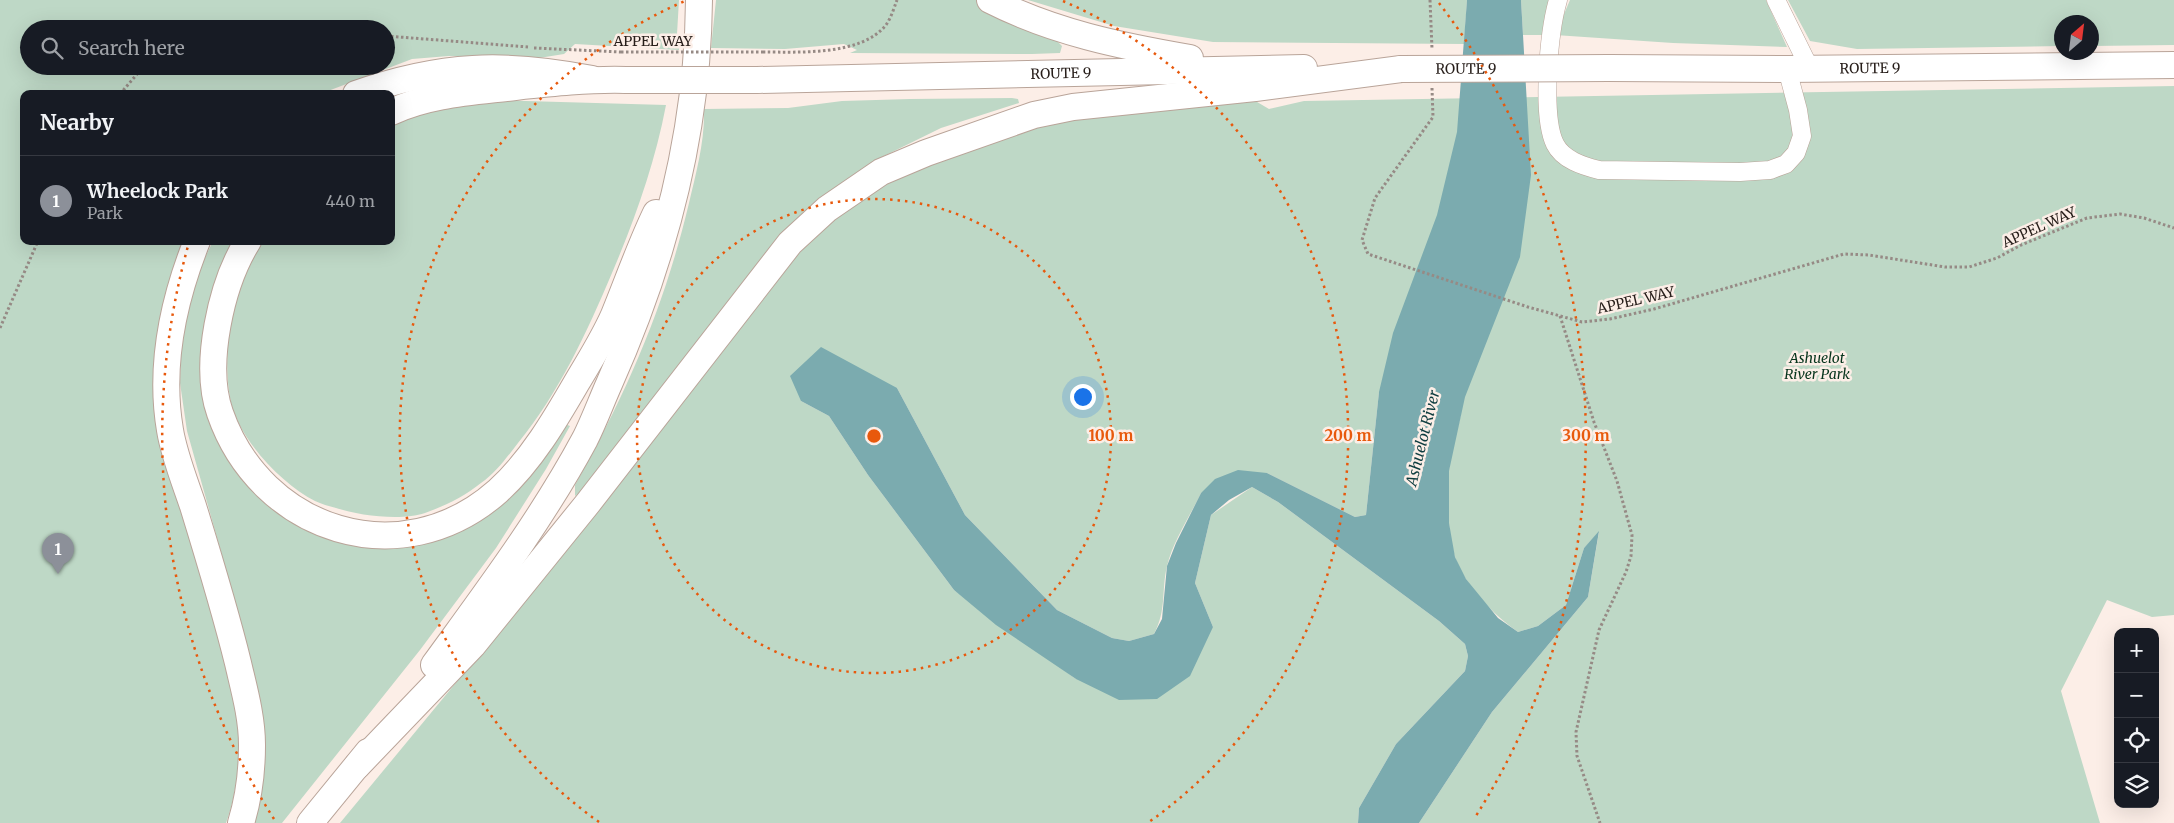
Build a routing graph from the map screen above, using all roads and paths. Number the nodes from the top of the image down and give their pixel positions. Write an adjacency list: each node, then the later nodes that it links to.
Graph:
1 (699, 0): 19 (highway)
2 (897, 0): 7 (path, APPEL WAY, bridge)
3 (990, 0): 10 (highway)
4 (1430, 0): 8 (path)
5 (1558, 0): 12 (lane)
6 (1776, 0): 12 (lane)
7 (395, 37)
8 (1432, 59)
9 (2174, 65): 12 (highway, ROUTE 9)
10 (1247, 68): 11 (highway, ROUTE 9); 15 (highway, ROUTE 9, bridge)
11 (1401, 69): 12 (highway, ROUTE 9, bridge); 26 (highway)
12 (1798, 69)
13 (136, 75): 16 (path)
14 (1432, 78): 24 (path, APPEL WAY)
15 (592, 79): 17 (highway); 18 (highway)
16 (123, 90)
17 (366, 90)
18 (395, 111)
19 (682, 158): 23 (highway); 26 (highway)
20 (2174, 228): 24 (path, APPEL WAY)
21 (36, 245): 25 (path)
22 (195, 245): 27 (highway)
23 (246, 245)
24 (1560, 316): 29 (path)
25 (0, 328)
26 (357, 766): 28 (highway)
27 (241, 823)
28 (310, 823)
29 (1600, 823)

